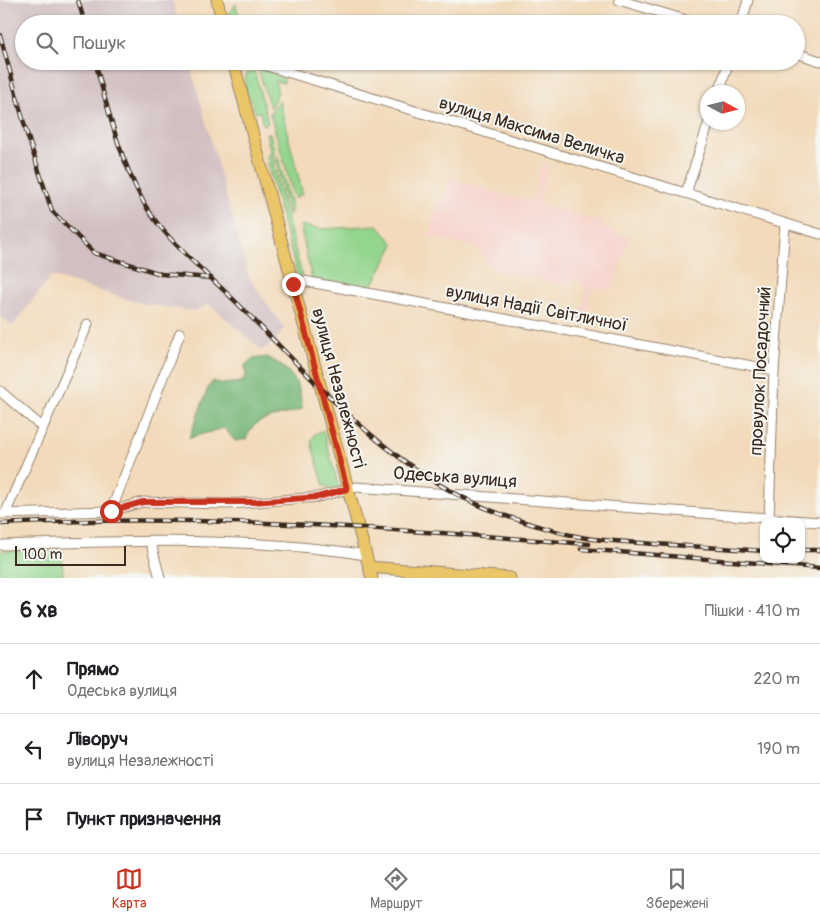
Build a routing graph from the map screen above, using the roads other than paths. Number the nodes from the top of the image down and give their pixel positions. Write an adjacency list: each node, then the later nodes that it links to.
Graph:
1 (217, 0): 4 (main road)
2 (619, 0): 5 (street)
3 (748, 0): 6 (street)
4 (221, 15)
5 (669, 15)
6 (744, 15)
7 (805, 56): 8 (street)
8 (820, 60)
9 (236, 70): 17 (main road, вулиця Незалежності)
10 (280, 70): 14 (street, вулиця Максима Величка)
11 (726, 70): 12 (street)
12 (721, 85)
13 (706, 130): 14 (street)
14 (686, 193): 15 (street, вулиця Максима Величка)
15 (786, 225): 16 (street, вулиця Максима Величка); 20 (street, провулок Посадочний)
16 (820, 234)
17 (293, 284): 20 (street, вулиця Надії Світличної); 23 (main road, вулиця Незалежності)
18 (88, 324): 22 (street)
19 (180, 333): 24 (street)
20 (774, 370): 27 (street, провулок Посадочний)
21 (0, 391): 22 (street)
22 (42, 427): 25 (street)
23 (347, 489): 24 (street, Одеська вулиця); 26 (street, Одеська вулиця); 32 (main road, вулиця Незалежності)
24 (111, 511): 25 (street, Одеська вулиця)
25 (3, 514)
26 (760, 518)
27 (769, 518)
28 (805, 521): 29 (street, Одеська вулиця)
29 (820, 522)
30 (150, 540): 31 (street); 32 (street); 34 (street)
31 (0, 545)
32 (366, 555): 33 (main road, вулиця Незалежності)
33 (371, 572): 35 (main road)
34 (160, 578)
35 (510, 578)

